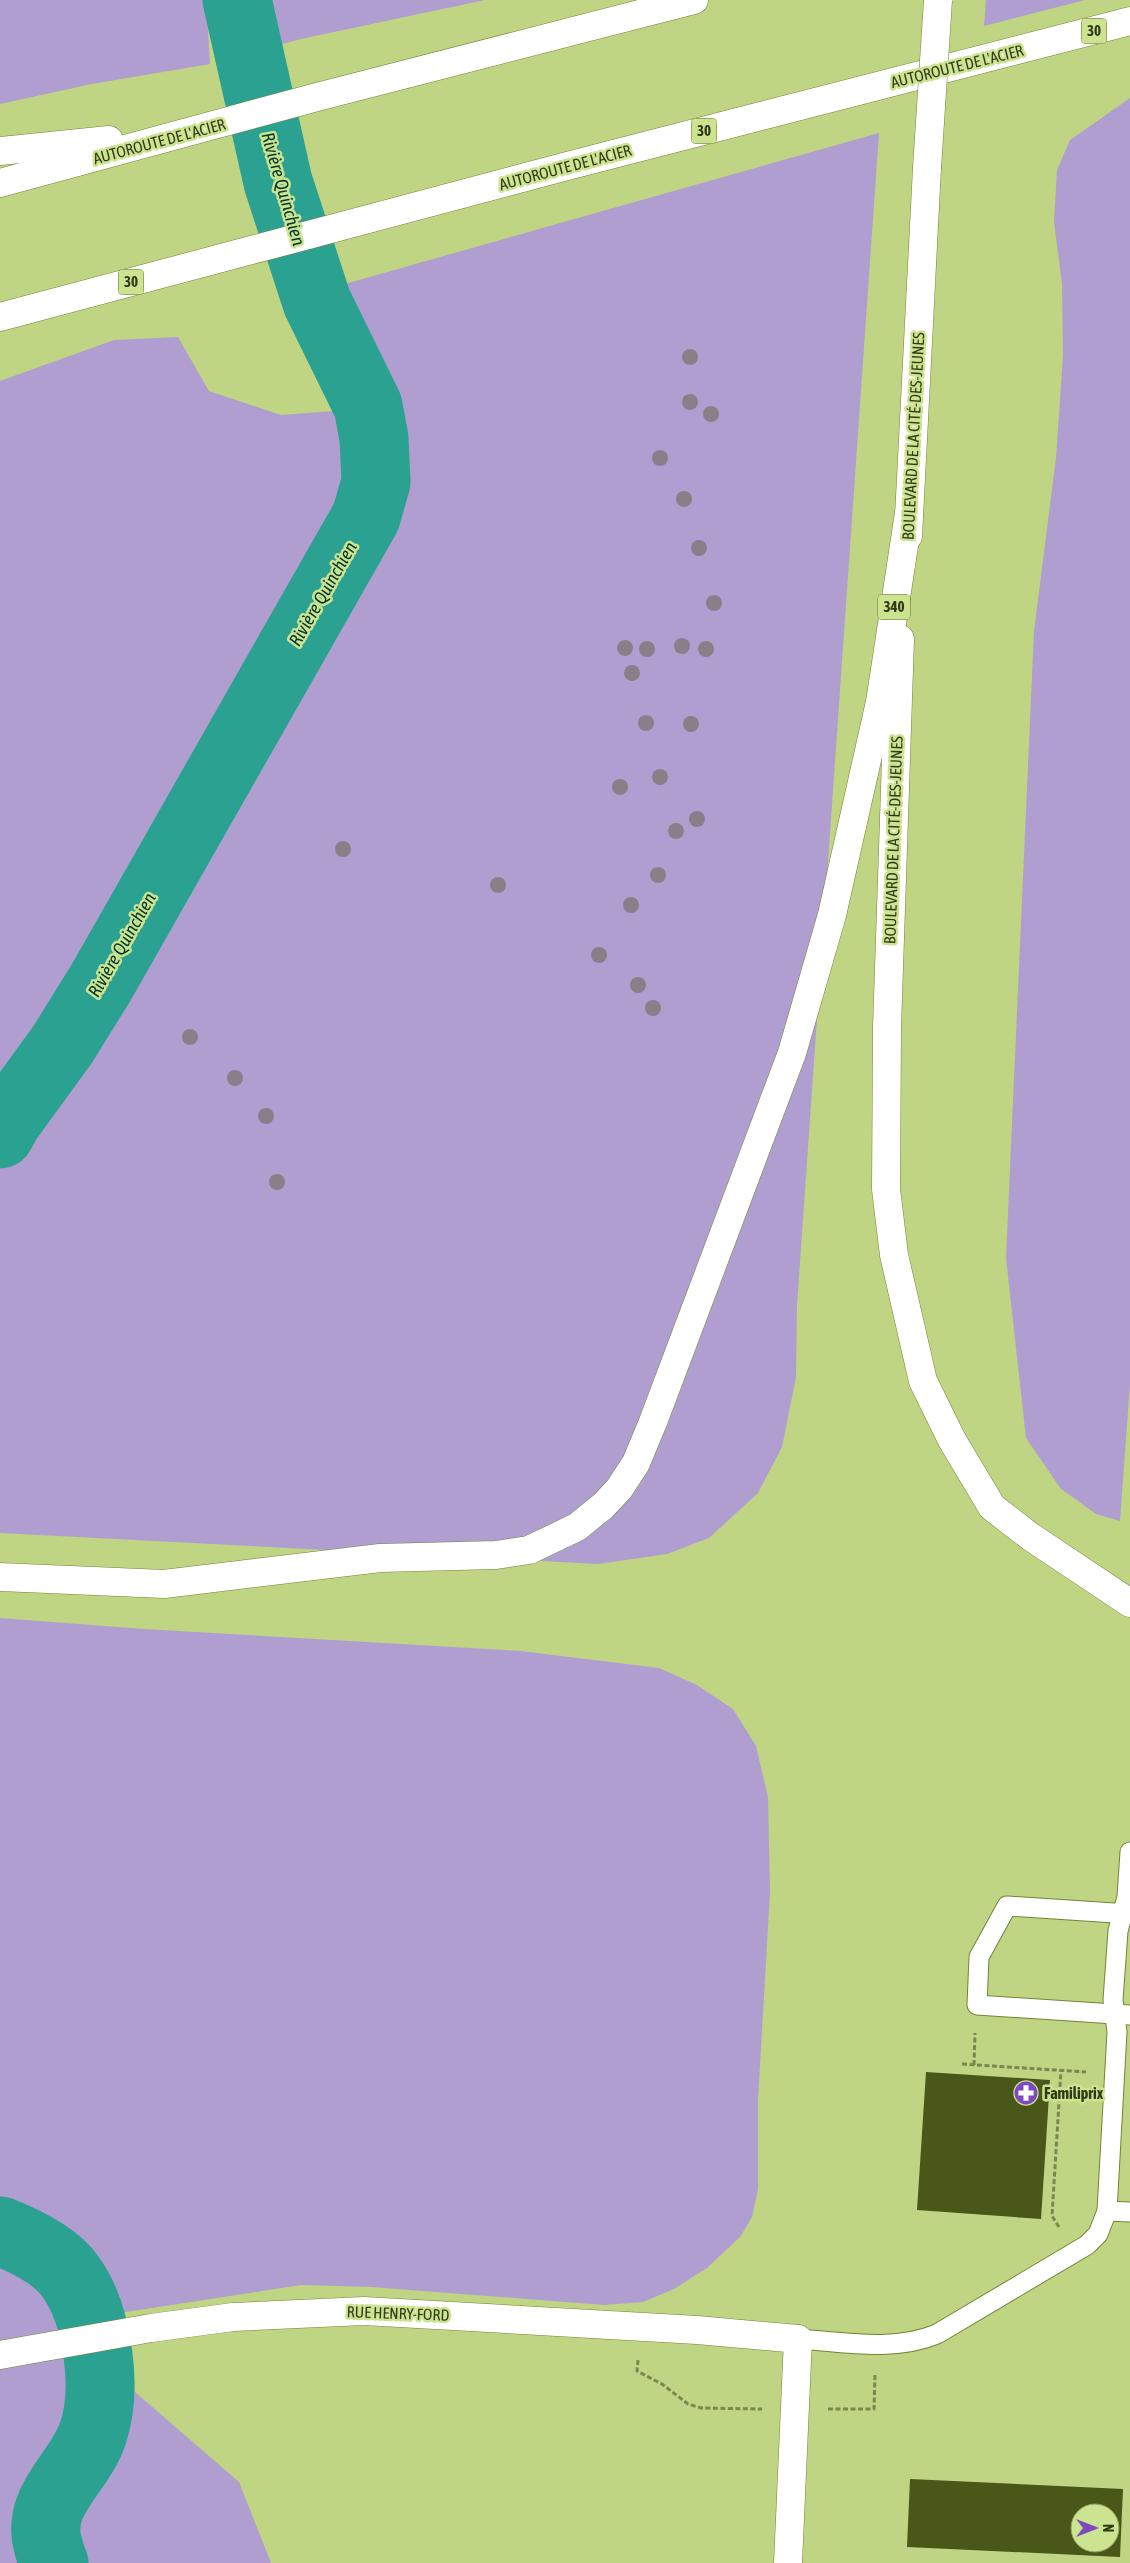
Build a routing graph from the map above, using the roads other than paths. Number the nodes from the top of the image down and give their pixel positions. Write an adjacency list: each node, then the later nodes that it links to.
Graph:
1 (694, 0): 4 (main road, AUTOROUTE DE L'ACIER)
2 (938, 0): 8 (main road, BOULEVARD DE LA CITÉ-DES-JEUNES / 340, bridge)
3 (1130, 21): 7 (main road, AUTOROUTE DE L'ACIER / 30)
4 (197, 130): 5 (main road); 6 (main road, AUTOROUTE DE L'ACIER)
5 (0, 151)
6 (0, 183)
7 (0, 317)
8 (909, 513): 9 (main road, 340); 10 (main road, BOULEVARD DE LA CITÉ-DES-JEUNES / 340)
9 (0, 1577)
10 (1126, 1598)
11 (1130, 1852): 12 (lane)
12 (1126, 1914): 13 (lane); 13 (lane)
13 (1122, 2014): 14 (lane)
14 (1107, 2211): 15 (lane); 16 (lane)
15 (1130, 2212)
16 (798, 2339): 17 (main road, RUE HENRY-FORD); 18 (main road)
17 (0, 2355)
18 (788, 2563)

